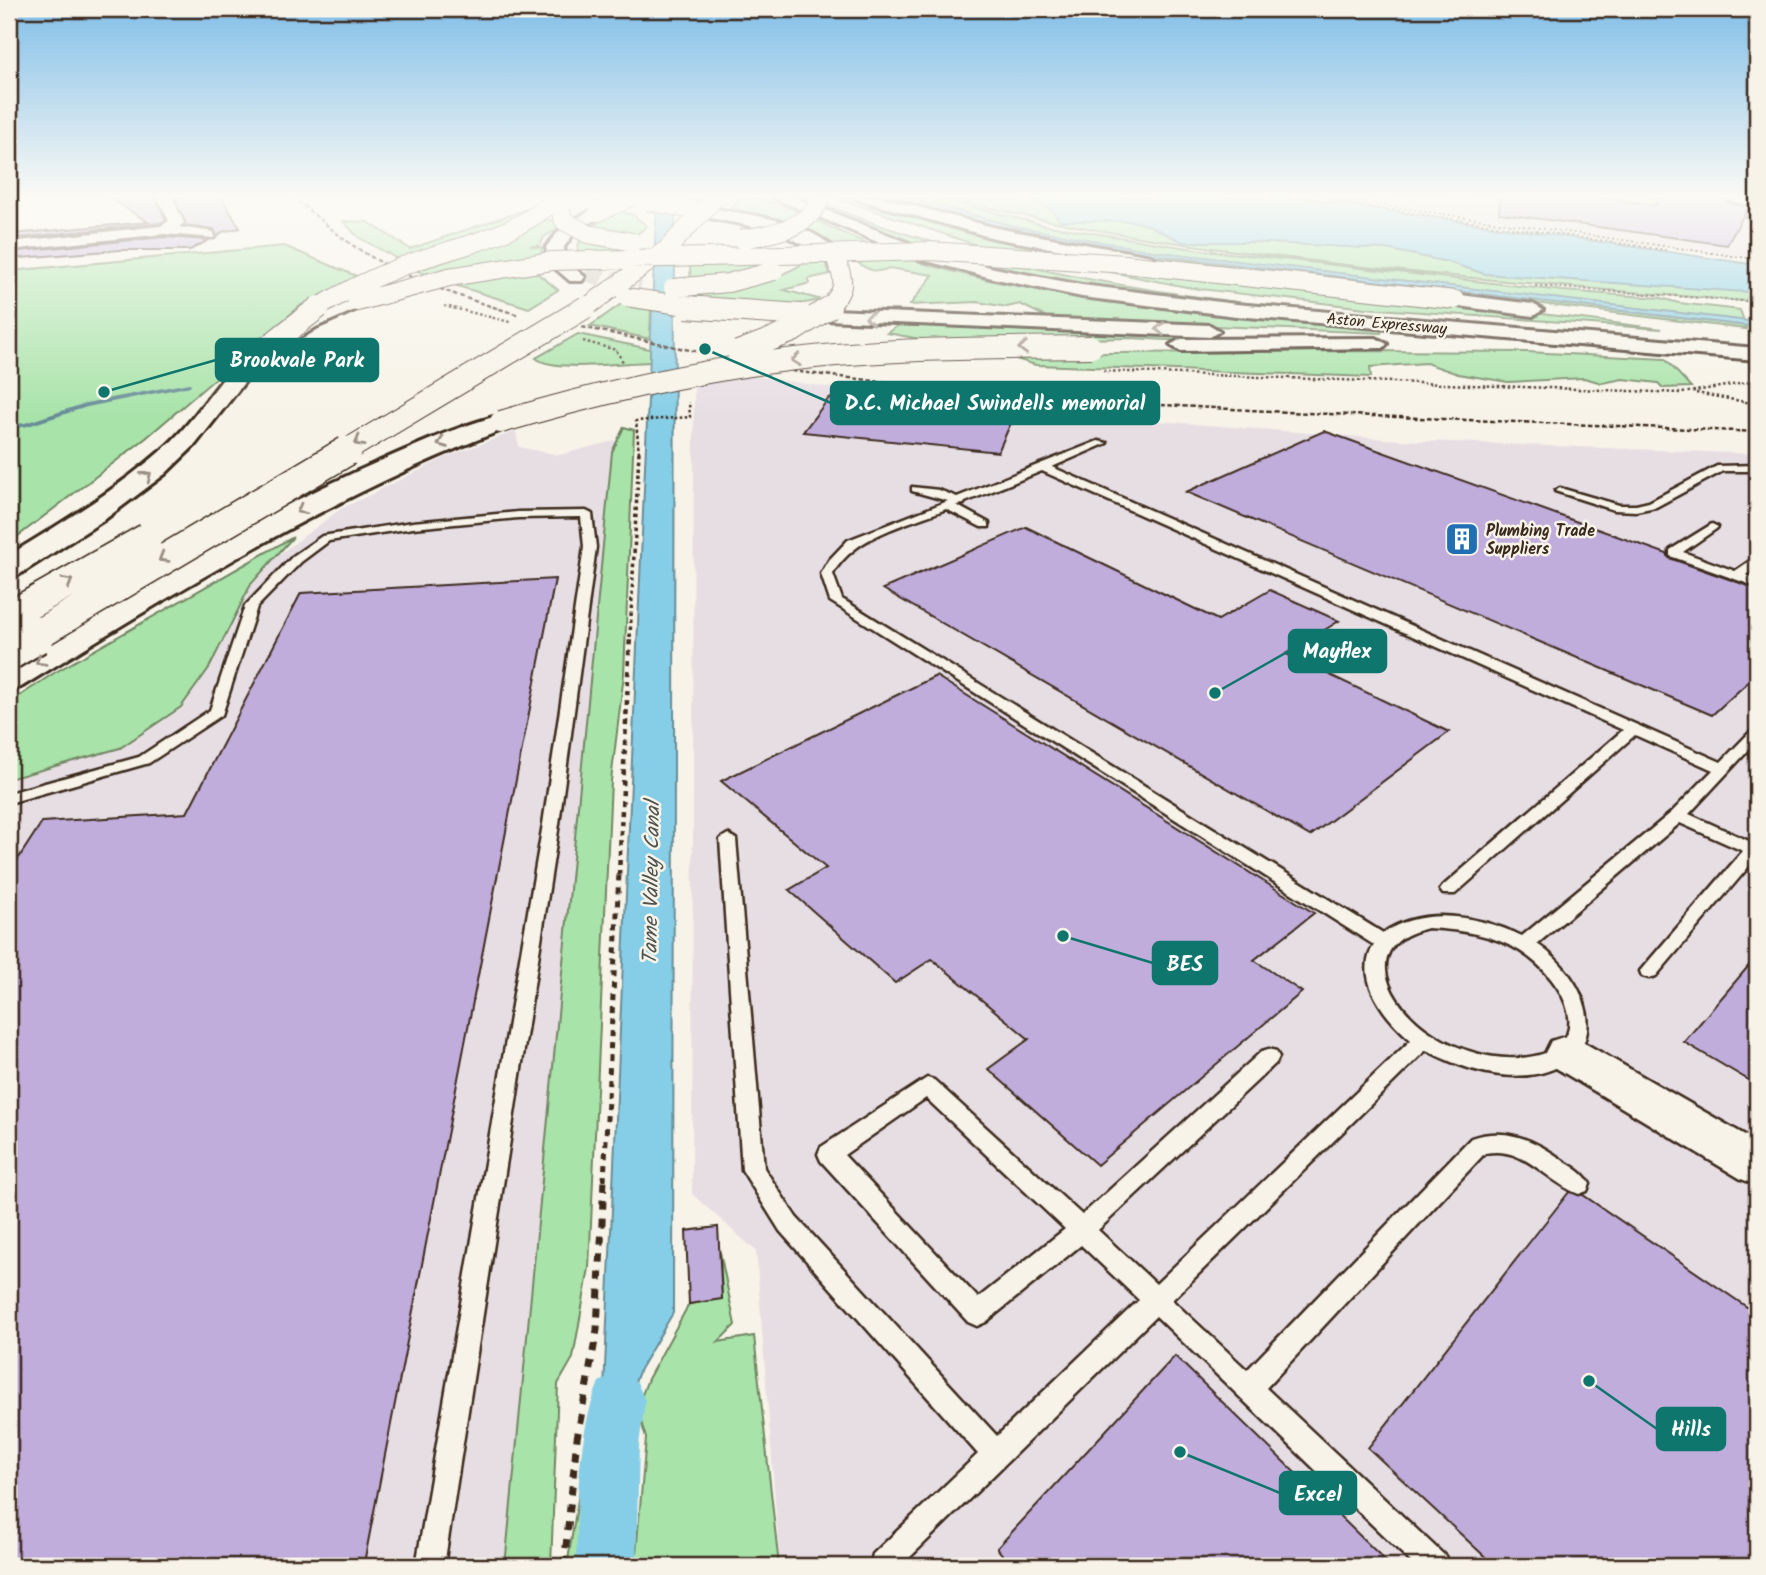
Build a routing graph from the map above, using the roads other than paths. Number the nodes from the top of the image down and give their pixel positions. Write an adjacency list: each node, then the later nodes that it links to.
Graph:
1 (394, 270): 18 (highway, bridge)
2 (484, 270): 18 (highway, bridge)
3 (612, 270): 24 (highway, bridge)
4 (637, 270): 36 (highway, one-way to 36, bridge)
5 (775, 270): 12 (highway, bridge)
6 (842, 270): 20 (highway, bridge)
7 (980, 270): 16 (highway, Aston Expressway)
8 (1185, 270): 10 (highway, bridge)
9 (1238, 270): 10 (highway, bridge)
10 (1455, 300): 11 (highway)
11 (1548, 312)
12 (801, 315)
13 (833, 316): 17 (highway, one-way to 13)
14 (1676, 327): 15 (highway)
15 (1756, 337): 16 (highway, Aston Expressway)
16 (1603, 340): 17 (highway); 19 (highway)
17 (1497, 344): 20 (highway, one-way to 20, bridge)
18 (261, 352): 32 (highway, one-way to 18)
19 (1757, 355)
20 (501, 422): 37 (highway, one-way to 37)
21 (1102, 443): 22 (lane)
22 (1044, 467): 27 (lane); 38 (lane)
23 (1757, 468): 26 (lane)
24 (260, 475)
25 (916, 489): 27 (lane)
26 (1560, 491)
27 (954, 504): 29 (lane); 46 (lane)
28 (170, 525): 35 (highway, one-way to 28, bridge)
29 (985, 526)
30 (1712, 527): 33 (lane)
31 (1757, 560): 33 (lane)
32 (9, 568)
33 (1737, 576): 34 (lane)
34 (1757, 583)
35 (9, 617)
36 (9, 651)
37 (9, 680)
38 (1633, 730): 40 (lane); 45 (lane)
39 (1757, 733): 40 (lane)
40 (1721, 768): 42 (lane)
41 (9, 798): 59 (lane)
42 (1678, 816): 44 (lane); 47 (lane)
43 (728, 839): 57 (lane)
44 (1756, 849): 48 (lane)
45 (1449, 890)
46 (1384, 943): 47 (lane); 49 (lane)
47 (1524, 945): 50 (lane)
48 (1649, 971)
49 (1424, 1039): 50 (lane); 55 (lane)
50 (1566, 1053): 52 (street)
51 (1269, 1057): 54 (lane)
52 (1757, 1165)
53 (1579, 1184): 56 (lane)
54 (1082, 1230): 54 (lane); 55 (lane)
55 (1157, 1302): 56 (lane); 57 (lane)
56 (1248, 1388): 60 (lane)
57 (996, 1454): 58 (lane)
58 (883, 1564)
59 (430, 1566)
60 (1435, 1566)

